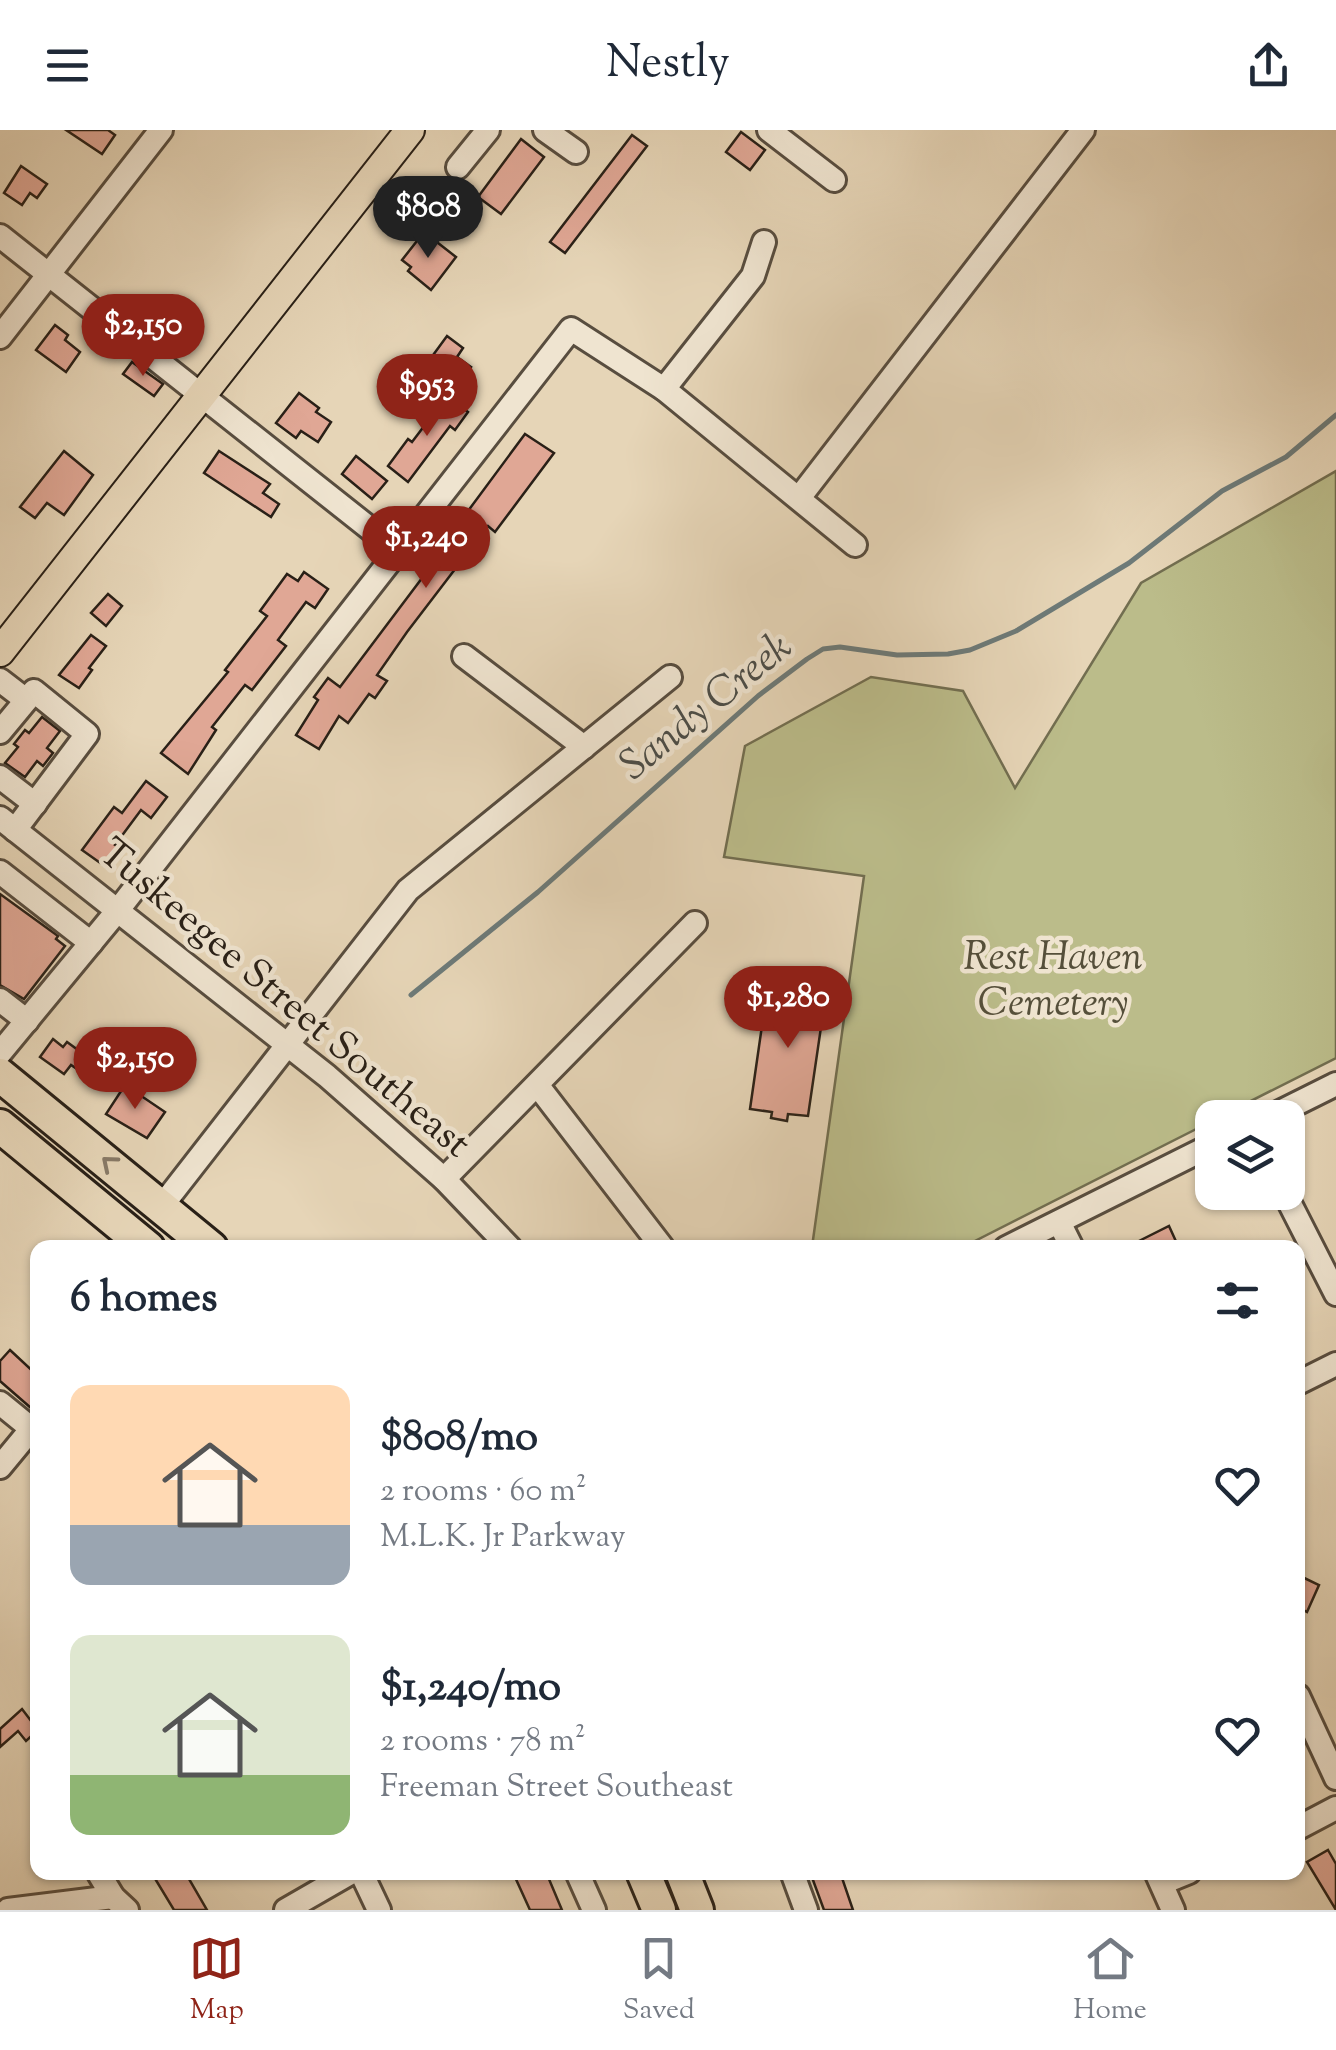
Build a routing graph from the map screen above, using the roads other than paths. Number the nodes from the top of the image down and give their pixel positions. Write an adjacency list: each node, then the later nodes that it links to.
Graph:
1 (161, 130): 12 (street)
2 (410, 130): 15 (main road)
3 (488, 130): 8 (street)
4 (546, 130): 7 (street)
5 (769, 130): 9 (street)
6 (1082, 130): 16 (street)
7 (576, 152)
8 (458, 167)
9 (834, 180)
10 (0, 236): 12 (street)
11 (764, 242): 14 (street)
12 (48, 275): 13 (street); 15 (street)
13 (0, 338)
14 (664, 389): 16 (street); 18 (street)
15 (200, 395): 18 (street); 19 (main road)
16 (800, 498): 17 (street)
17 (855, 545)
18 (397, 550): 30 (street)
19 (0, 652)
20 (464, 656): 25 (street)
21 (670, 677): 25 (street)
22 (0, 680): 23 (street)
23 (26, 700): 24 (street); 27 (street)
24 (0, 732)
25 (584, 747): 35 (street)
26 (0, 777): 27 (street)
27 (35, 804): 28 (street)
28 (8, 824): 30 (street, Tuskeegee Street Southeast)
29 (0, 872): 32 (street)
30 (118, 910): 32 (street); 35 (street, Tuskeegee Street Southeast)
31 (695, 923): 39 (street)
32 (91, 943): 34 (street)
33 (0, 1000): 34 (street)
34 (27, 1021): 36 (street)
35 (289, 1045): 43 (street, Tuskeegee Street Southeast); 44 (street)
36 (0, 1053)
37 (0, 1075): 44 (highway, one-way to 37)
38 (1336, 1084): 40 (street)
39 (538, 1086): 43 (street); 50 (street)
40 (1304, 1100)
41 (0, 1126): 47 (highway)
42 (1195, 1154): 46 (street)
43 (444, 1179): 49 (street, Tuskeegee Street Southeast)
44 (160, 1206): 48 (highway)
45 (1293, 1210): 53 (street)
46 (1059, 1222): 51 (street); 52 (street)
47 (138, 1240)
48 (201, 1240)
49 (502, 1240)
50 (657, 1240)
51 (1022, 1240)
52 (1068, 1240)
53 (1336, 1294)
54 (1336, 1364): 55 (street)
55 (1305, 1380)
56 (0, 1404): 57 (street)
57 (30, 1425)
58 (30, 1434): 59 (street)
59 (0, 1467)
60 (1305, 1711): 61 (street)
61 (1336, 1778)
62 (1336, 1808): 63 (street)
63 (1305, 1824)
64 (104, 1880): 72 (street)
65 (338, 1880): 75 (street)
66 (364, 1880): 76 (street)
67 (581, 1880): 77 (street)
68 (647, 1880): 78 (highway)
69 (685, 1880): 79 (highway)
70 (795, 1880): 73 (street)
71 (1160, 1880): 81 (street)
72 (120, 1904): 74 (street)
73 (804, 1906): 80 (street)
74 (8, 1910)
75 (286, 1910)
76 (379, 1910)
77 (594, 1910)
78 (659, 1910)
79 (697, 1910)
80 (780, 1910)
81 (1173, 1910)

